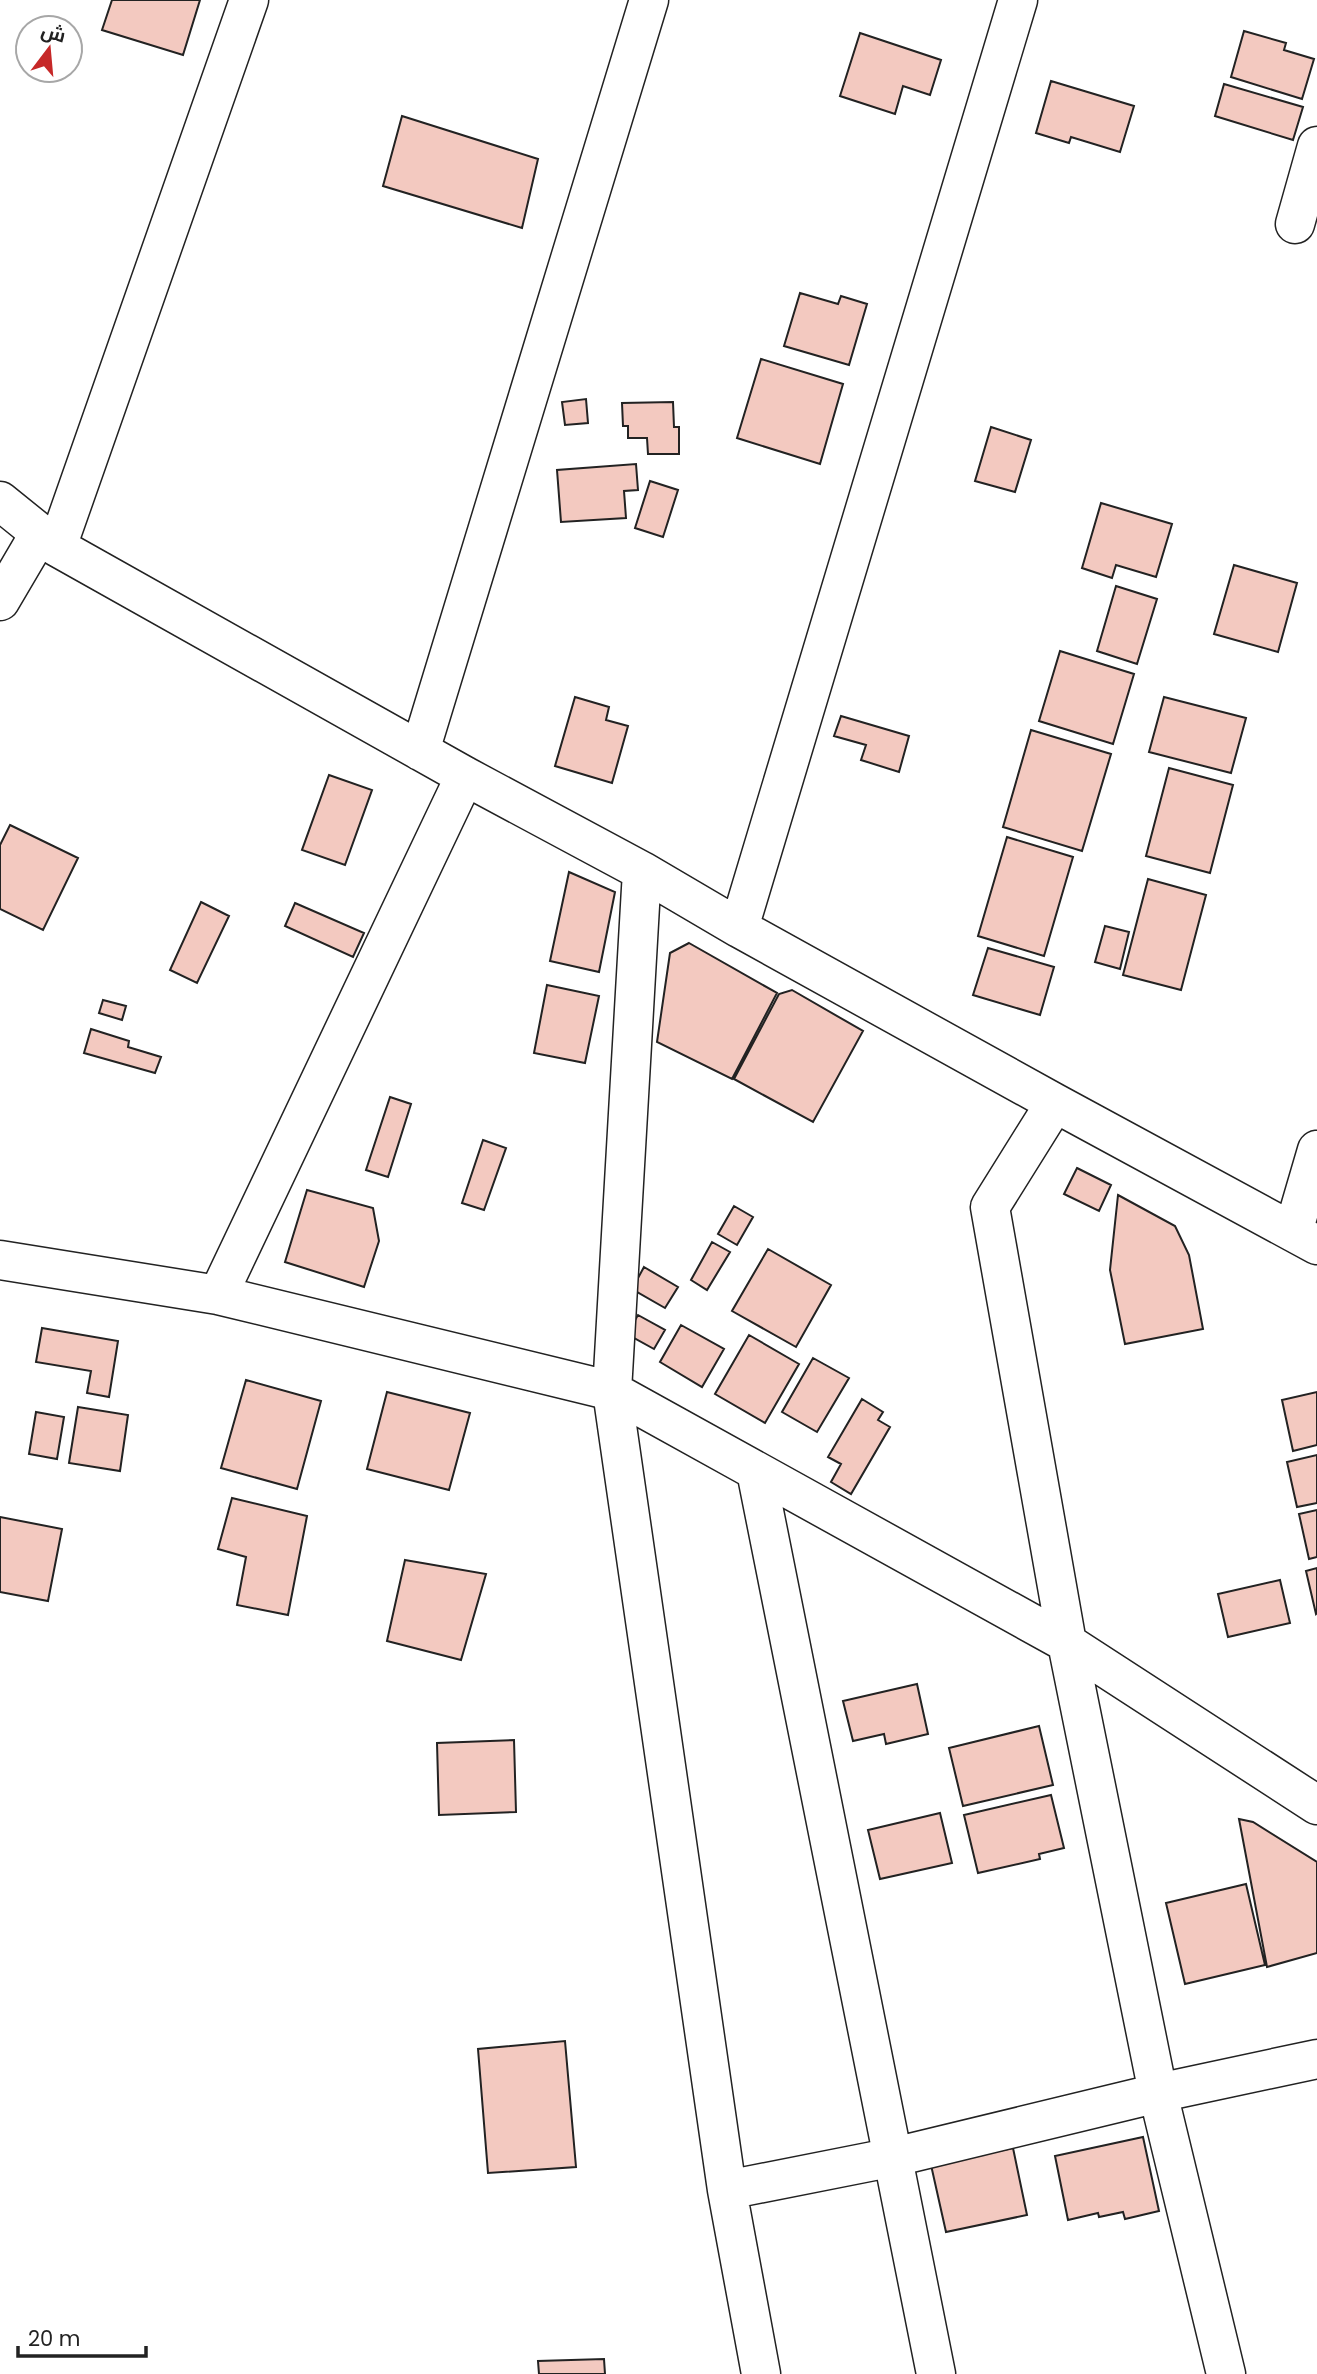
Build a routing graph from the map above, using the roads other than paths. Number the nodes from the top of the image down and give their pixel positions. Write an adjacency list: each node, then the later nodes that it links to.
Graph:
1 (249, 0): 7 (street)
2 (649, 0): 9 (street)
3 (1018, 0): 12 (street)
4 (1317, 146): 5 (street)
5 (1295, 224)
6 (0, 501): 7 (street)
7 (48, 540): 8 (street); 9 (street)
8 (0, 601)
9 (420, 751): 10 (street)
10 (465, 776): 11 (street); 17 (street)
11 (642, 871): 12 (street); 18 (street)
12 (739, 928): 13 (street)
13 (1055, 1103): 15 (street); 20 (street)
14 (1317, 1150): 15 (street)
15 (1305, 1238)
16 (0, 1259): 17 (street)
17 (218, 1295): 18 (street)
18 (612, 1391): 19 (street); 25 (street)
19 (756, 1471): 20 (street); 24 (street)
20 (1067, 1643): 21 (street); 23 (street)
21 (1317, 1805)
22 (1317, 2059): 23 (street)
23 (1158, 2093): 24 (street); 28 (street)
24 (894, 2157): 25 (street); 27 (street)
25 (727, 2190): 26 (street)
26 (761, 2374)
27 (936, 2374)
28 (1226, 2374)

